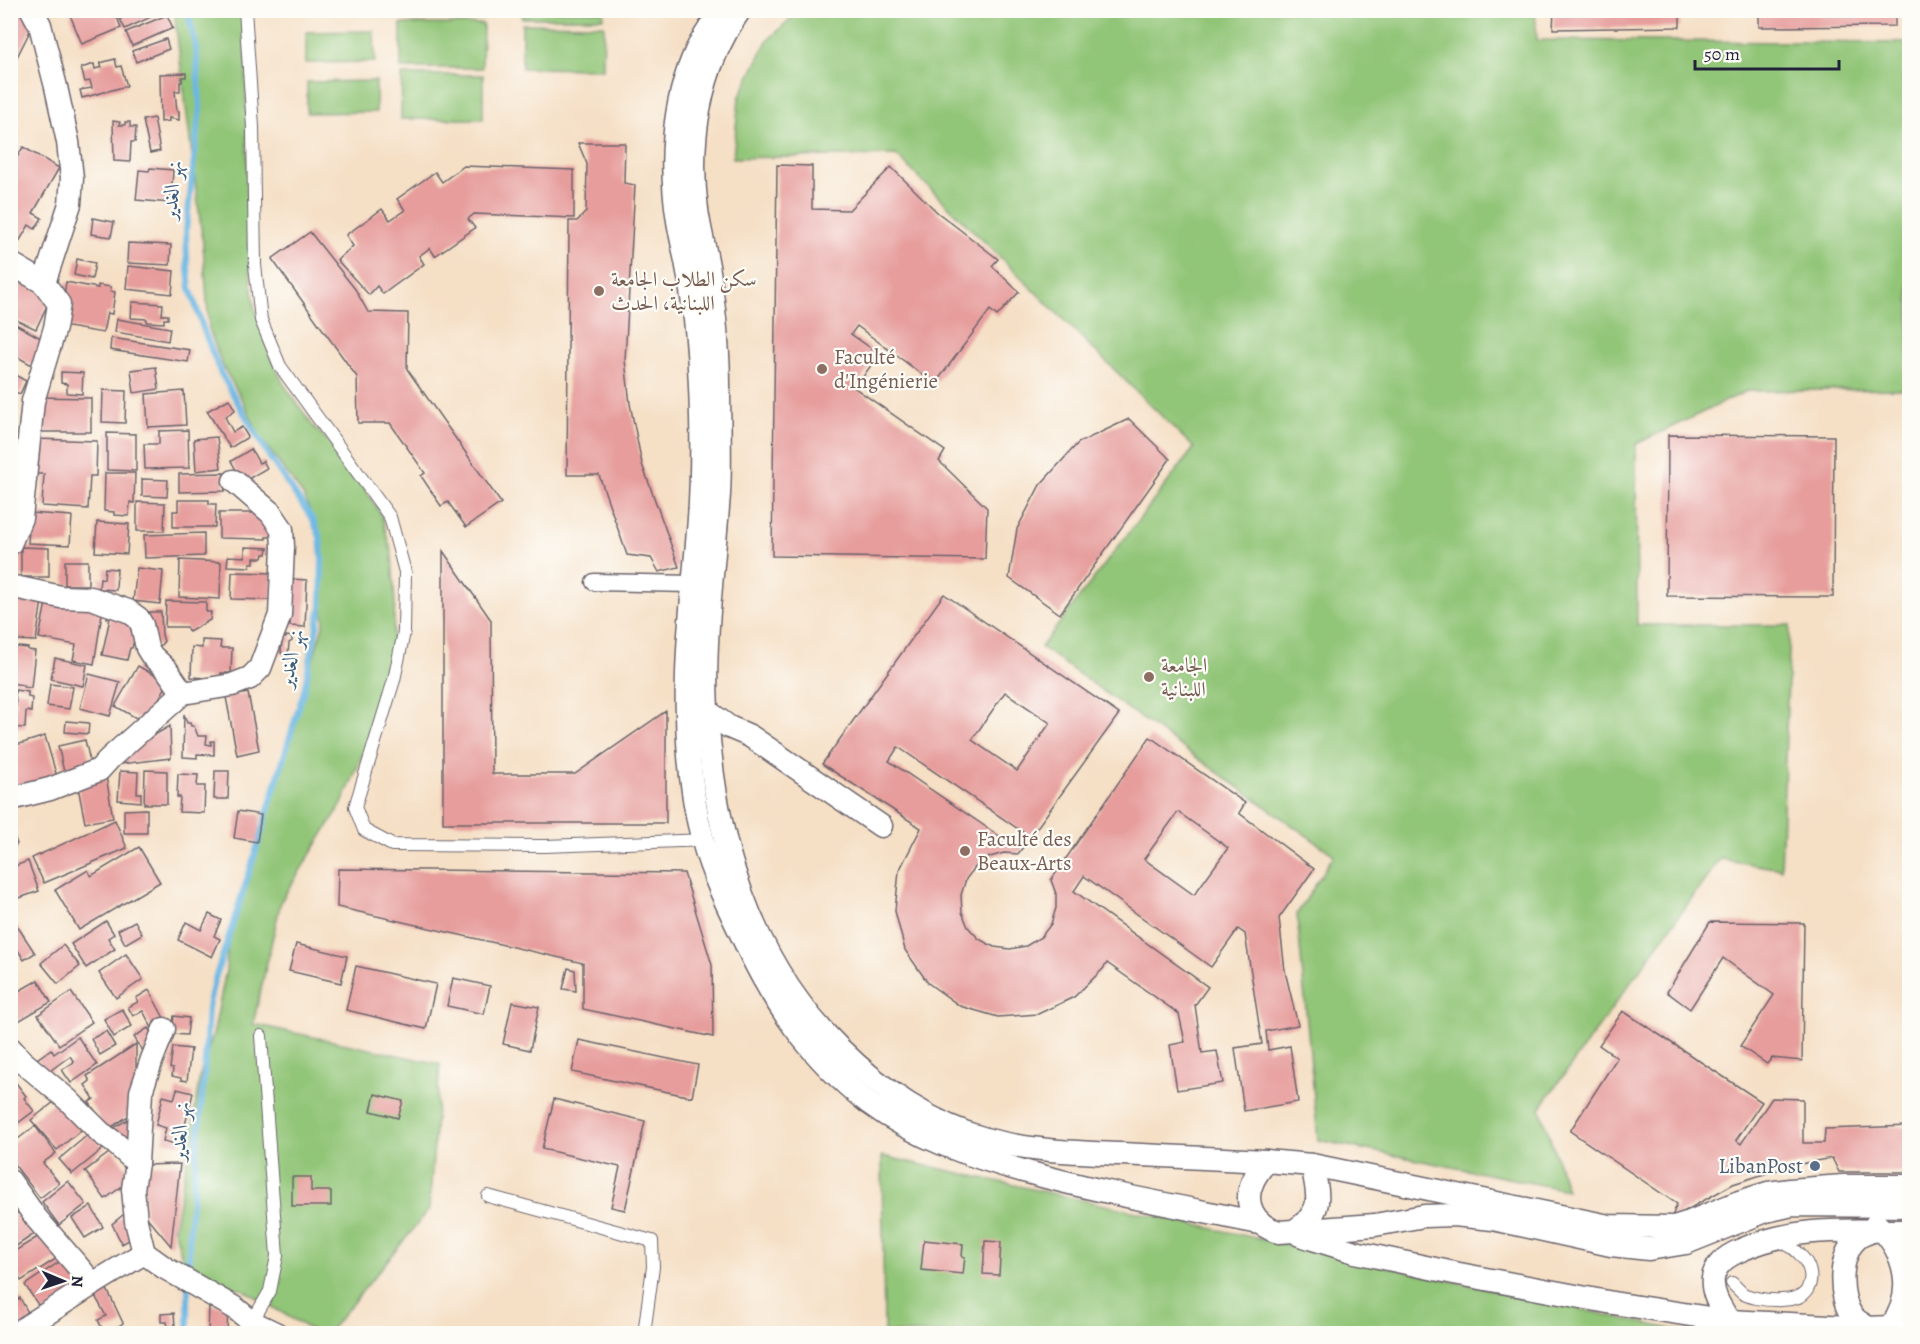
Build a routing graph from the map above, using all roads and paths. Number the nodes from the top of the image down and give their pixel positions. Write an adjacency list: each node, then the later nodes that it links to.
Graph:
1 (32, 10): 8 (street)
2 (245, 10): 18 (lane)
3 (721, 10): 5 (street)
4 (740, 10): 5 (street)
5 (685, 133): 6 (street)
6 (688, 217): 12 (street); 15 (street)
7 (10, 263): 8 (street)
8 (44, 283): 10 (street)
9 (234, 481): 14 (street)
10 (10, 544)
11 (594, 582): 12 (street)
12 (692, 584): 15 (street)
13 (10, 586): 14 (street)
14 (183, 693): 16 (street)
15 (697, 711): 17 (street); 18 (street)
16 (10, 798)
17 (881, 826)
18 (713, 840): 22 (street); 31 (street)
19 (164, 1029): 23 (street)
20 (261, 1036): 40 (lane)
21 (10, 1048): 23 (street)
22 (1266, 1161): 24 (street); 31 (street)
23 (137, 1163): 35 (street)
24 (1312, 1165): 27 (street); 32 (street)
25 (10, 1181): 37 (street)
26 (1910, 1186): 27 (street)
27 (1834, 1187): 30 (street)
28 (488, 1196): 44 (lane)
29 (1904, 1202): 30 (street)
30 (1872, 1222): 32 (street); 33 (street); 34 (street); 39 (street); 41 (street)
31 (1258, 1223): 32 (street)
32 (1292, 1231): 38 (street)
33 (1910, 1232)
34 (1770, 1238): 36 (lane); 38 (street)
35 (144, 1253): 37 (street); 40 (street)
36 (1732, 1283)
37 (93, 1284): 42 (street)
38 (1729, 1320): 41 (street)
39 (1900, 1326): 41 (street)
40 (249, 1328): 43 (street)
41 (1868, 1328)
42 (15, 1334)
43 (277, 1334)
44 (644, 1334)

